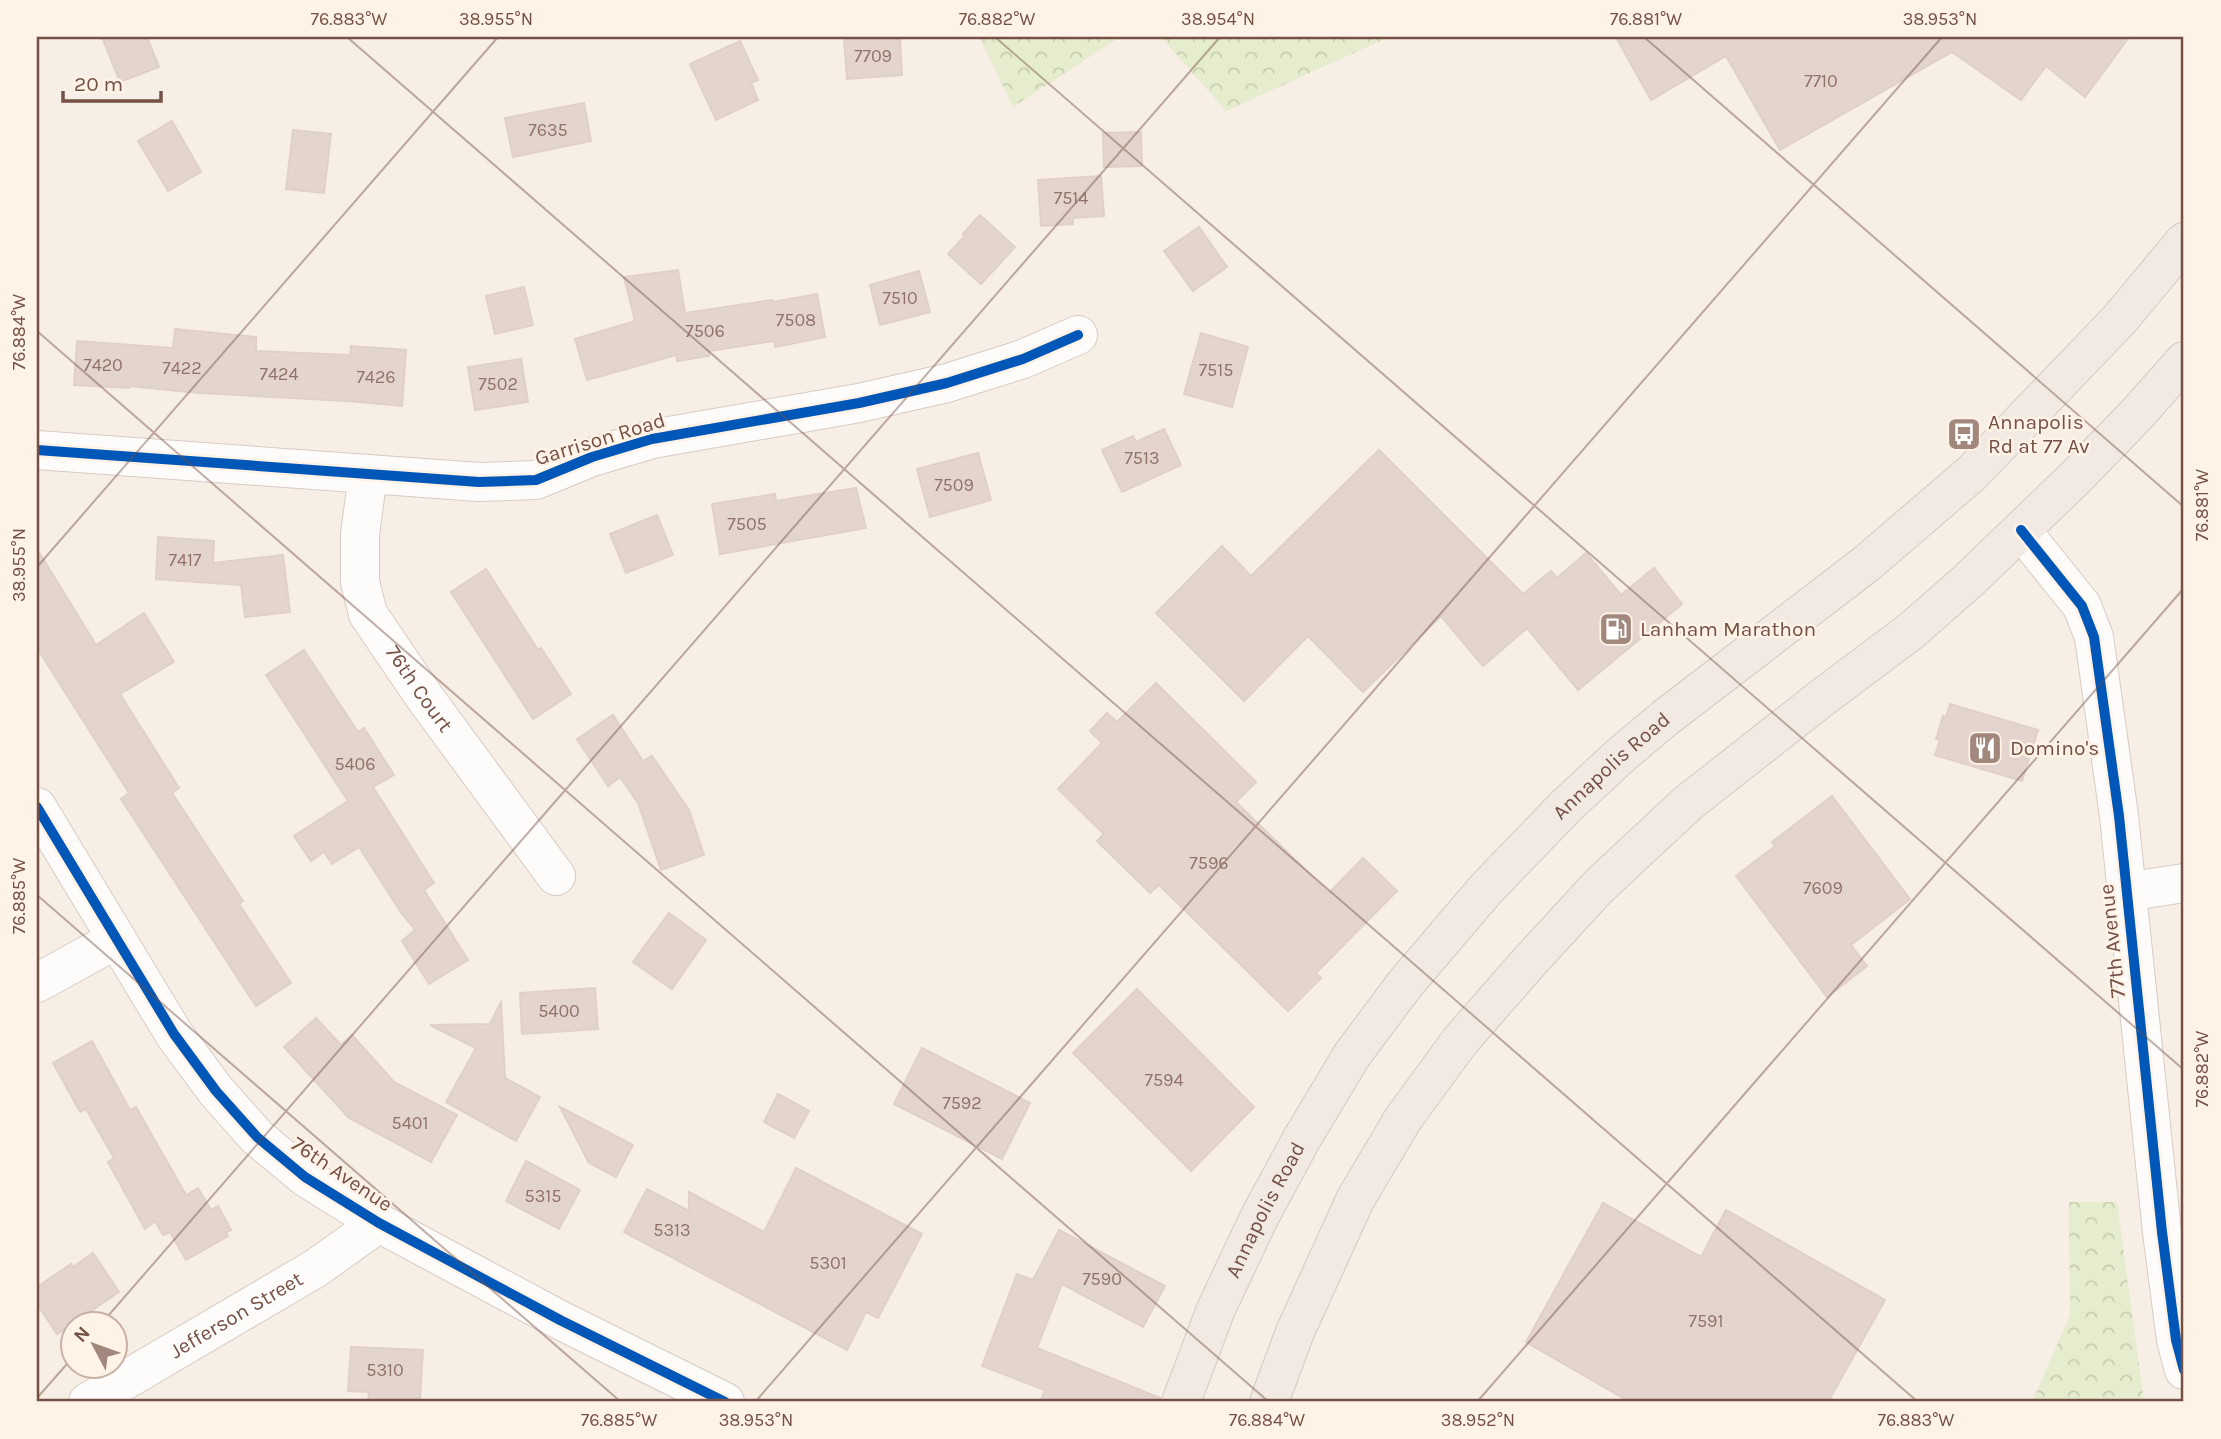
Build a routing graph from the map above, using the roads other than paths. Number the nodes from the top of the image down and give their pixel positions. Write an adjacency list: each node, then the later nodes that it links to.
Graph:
1 (2181, 253): 17 (main road, Annapolis Road)
2 (1078, 335): 5 (street, Garrison Road)
3 (2184, 361): 6 (main road)
4 (37, 450): 5 (street, Garrison Road)
5 (368, 475): 8 (street, 76th Court)
6 (2021, 530): 10 (street, 77th Avenue); 18 (main road)
7 (37, 807): 11 (street, 76th Avenue)
8 (556, 876)
9 (2184, 883): 10 (street)
10 (2126, 892): 14 (street, 77th Avenue)
11 (117, 939): 12 (street); 13 (street, 76th Avenue)
12 (37, 983)
13 (379, 1223): 15 (street, Jefferson Street); 16 (street, 76th Avenue)
14 (2184, 1370)
15 (88, 1402)
16 (725, 1402)
17 (1181, 1402)
18 (1269, 1402)

